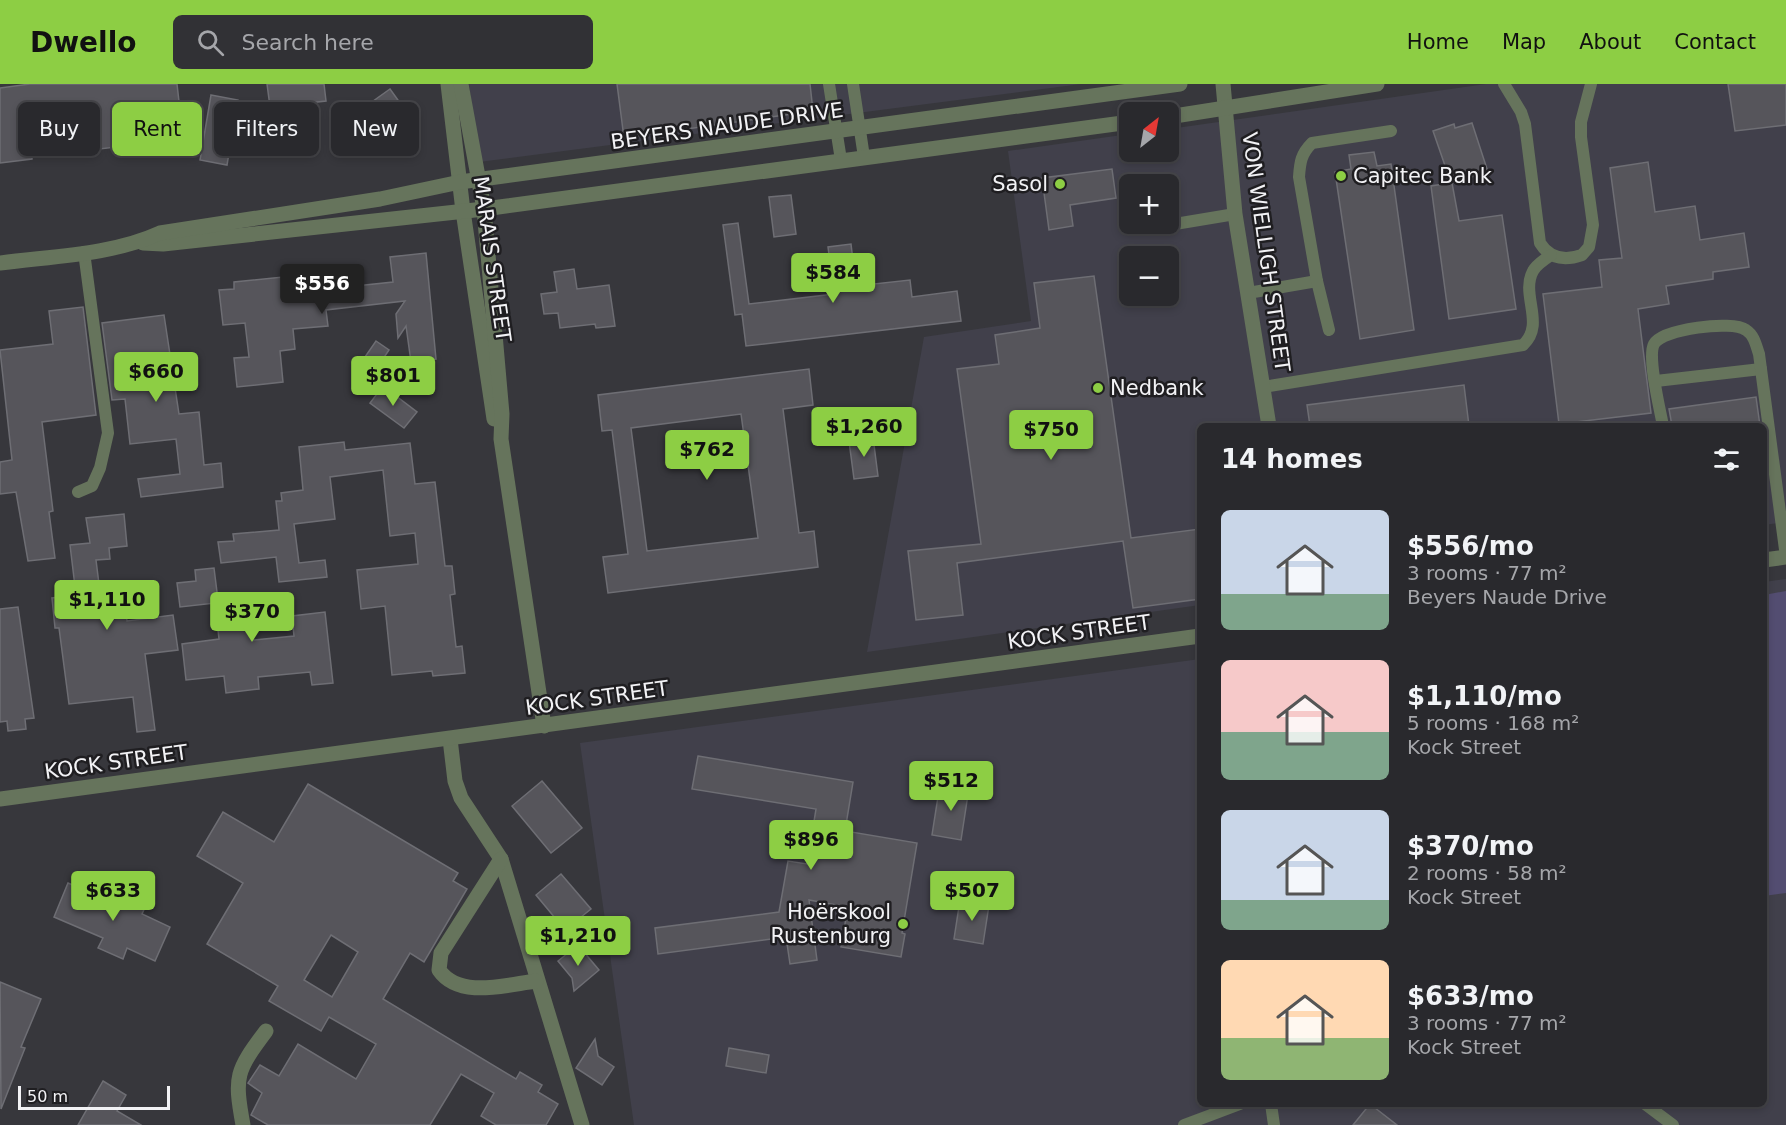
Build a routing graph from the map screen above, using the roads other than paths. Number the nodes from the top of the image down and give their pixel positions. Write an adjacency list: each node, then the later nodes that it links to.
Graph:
1 (448, 84): 19 (street, MARAIS STREET)
2 (461, 84): 18 (street, MARAIS STREET)
3 (829, 84): 15 (lane)
4 (853, 84): 13 (lane)
5 (1180, 84): 13 (street, BEYERS NAUDE DRIVE)
6 (1223, 84): 10 (street, VON WIELLIGH STREET)
7 (1377, 84): 10 (street)
8 (1504, 84): 26 (lane)
9 (1591, 84): 26 (lane)
10 (1226, 110): 11 (street); 22 (street, VON WIELLIGH STREET)
11 (1179, 116)
12 (1119, 123): 16 (street, BEYERS NAUDE DRIVE)
13 (860, 129): 15 (street, BEYERS NAUDE DRIVE); 16 (lane)
14 (1391, 131): 28 (lane)
15 (836, 133): 17 (lane); 18 (street, BEYERS NAUDE DRIVE)
16 (864, 157): 17 (street, BEYERS NAUDE DRIVE)
17 (841, 160): 20 (street, BEYERS NAUDE DRIVE)
18 (478, 181): 19 (street, BEYERS NAUDE DRIVE); 20 (street, MARAIS STREET)
19 (460, 183): 21 (street, MARAIS STREET); 24 (street, BEYERS NAUDE DRIVE)
20 (484, 209): 21 (street, BEYERS NAUDE DRIVE); 36 (street, MARAIS STREET)
21 (463, 211): 24 (street, BEYERS NAUDE DRIVE); 36 (street, MARAIS STREET)
22 (1235, 214): 23 (lane); 29 (street, VON WIELLIGH STREET)
23 (1179, 223)
24 (140, 242): 25 (street, BEYERS NAUDE DRIVE)
25 (84, 252): 27 (street, BEYERS NAUDE DRIVE); 37 (lane)
26 (1551, 255): 33 (lane)
27 (0, 263)
28 (1317, 281): 29 (lane); 30 (lane)
29 (1248, 293): 33 (street, VON WIELLIGH STREET)
30 (1329, 330)
31 (1761, 369): 32 (lane); 32 (lane); 38 (lane)
32 (1656, 381): 35 (lane)
33 (1263, 387): 34 (street, VON WIELLIGH STREET)
34 (1269, 423)
35 (1663, 423)
36 (501, 439): 41 (street, MARAIS STREET)
37 (78, 492)
38 (1786, 557): 39 (street)
39 (1767, 560)
40 (1197, 636): 41 (street, KOCK STREET)
41 (544, 726): 42 (street, KOCK STREET)
42 (450, 739): 43 (street, KOCK STREET); 44 (street)
43 (0, 799)
44 (501, 859): 45 (street); 45 (street)
45 (536, 981): 51 (street)
46 (266, 1031): 50 (street)
47 (1232, 1107): 52 (lane)
48 (1271, 1107): 53 (lane)
49 (1650, 1107): 54 (lane)
50 (243, 1125)
51 (582, 1125)
52 (1184, 1125)
53 (1274, 1125)
54 (1673, 1125)

